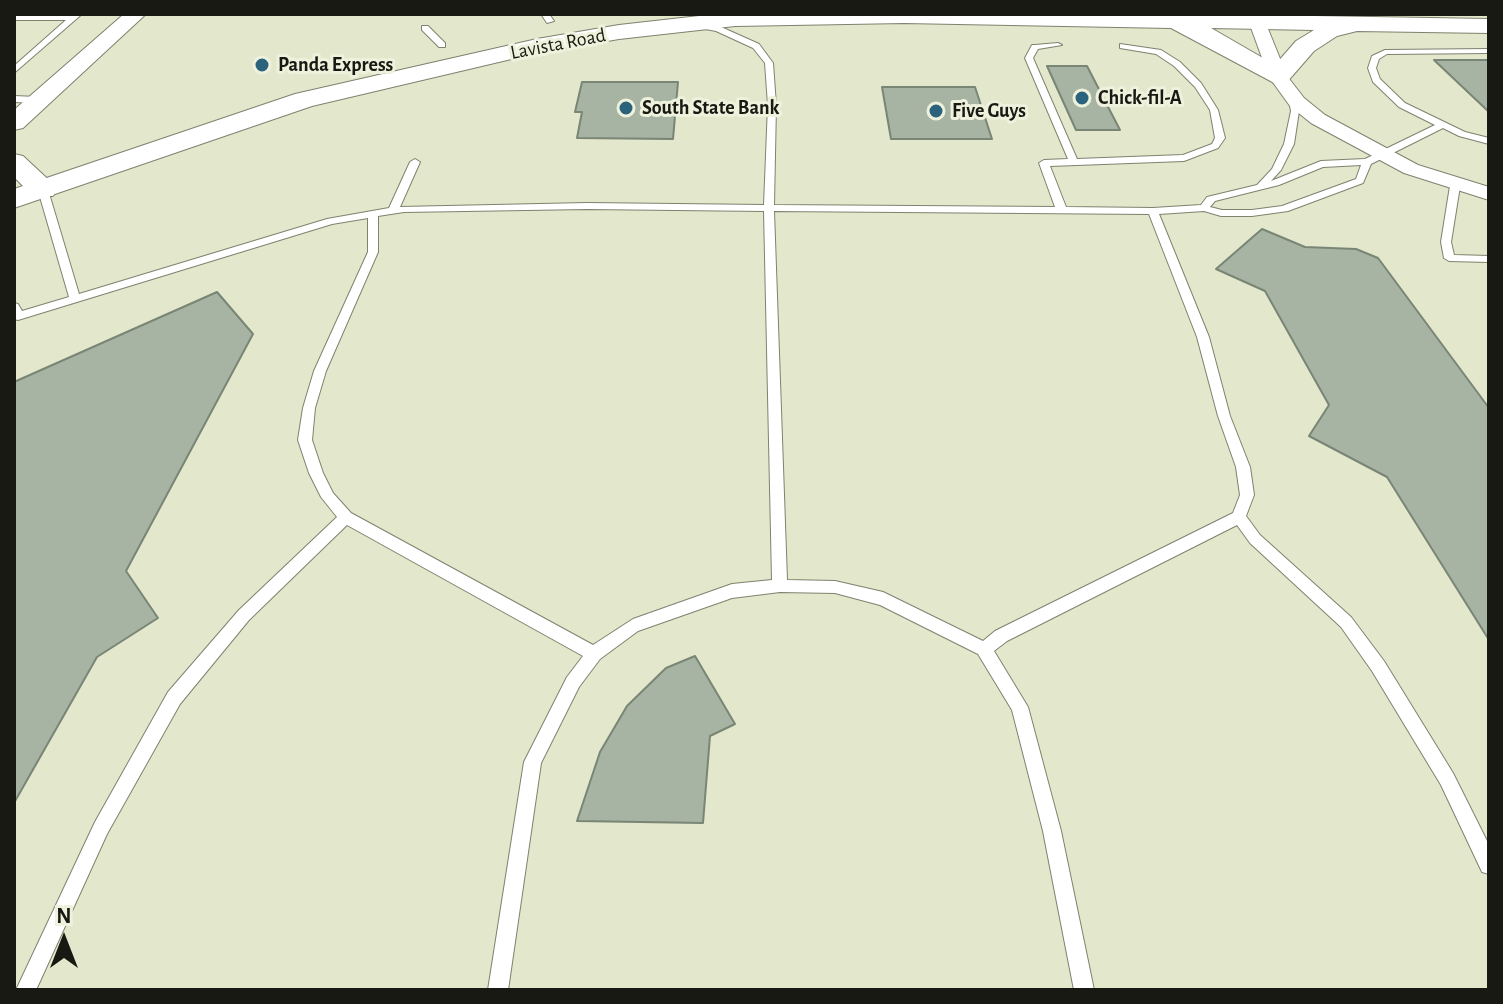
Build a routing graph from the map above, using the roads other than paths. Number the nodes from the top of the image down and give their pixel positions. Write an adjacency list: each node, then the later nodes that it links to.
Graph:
1 (136, 14): 19 (street)
2 (589, 14): 5 (main road, Lavista Road)
3 (75, 16): 7 (lane); 16 (lane)
4 (772, 16): 6 (main road, Lavista Road); 9 (main road, Lavista Road)
5 (548, 17): 18 (main road, Lavista Road)
6 (734, 17): 10 (main road, Lavista Road)
7 (18, 18)
8 (1256, 18): 9 (main road, Lavista Road); 11 (main road, Lavista Road); 17 (street)
9 (1154, 20): 17 (main road)
10 (694, 24): 18 (main road, Lavista Road); 32 (lane)
11 (1367, 24): 12 (main road, Lavista Road); 17 (main road)
12 (1489, 26)
13 (1058, 45): 25 (lane)
14 (1123, 46): 25 (lane)
15 (1489, 51): 20 (lane)
16 (14, 70)
17 (1284, 85): 22 (street); 27 (lane)
18 (304, 100): 28 (main road, Lavista Road)
19 (20, 105)
20 (1442, 125): 21 (lane); 22 (lane)
21 (1489, 141)
22 (1375, 159): 26 (street); 27 (lane); 31 (lane)
23 (14, 162): 28 (street)
24 (415, 162): 33 (lane)
25 (1074, 162): 34 (lane)
26 (1455, 186): 29 (street); 37 (lane)
27 (1261, 187): 31 (lane)
28 (43, 190): 30 (main road, Lavista Road); 38 (lane)
29 (1489, 194)
30 (14, 199)
31 (1204, 208): 35 (lane)
32 (769, 209): 33 (lane); 34 (lane); 42 (lane)
33 (393, 211): 36 (lane)
34 (1062, 211): 35 (lane)
35 (1153, 211): 41 (lane)
36 (373, 214): 38 (lane); 40 (lane)
37 (1489, 259)
38 (75, 298): 39 (lane)
39 (16, 311)
40 (346, 517): 44 (lane); 46 (lane)
41 (1239, 517): 43 (lane); 45 (lane)
42 (780, 586): 43 (lane); 44 (lane)
43 (984, 649): 48 (lane)
44 (594, 654): 47 (lane)
45 (1489, 865)
46 (26, 990)
47 (498, 990)
48 (1084, 990)

